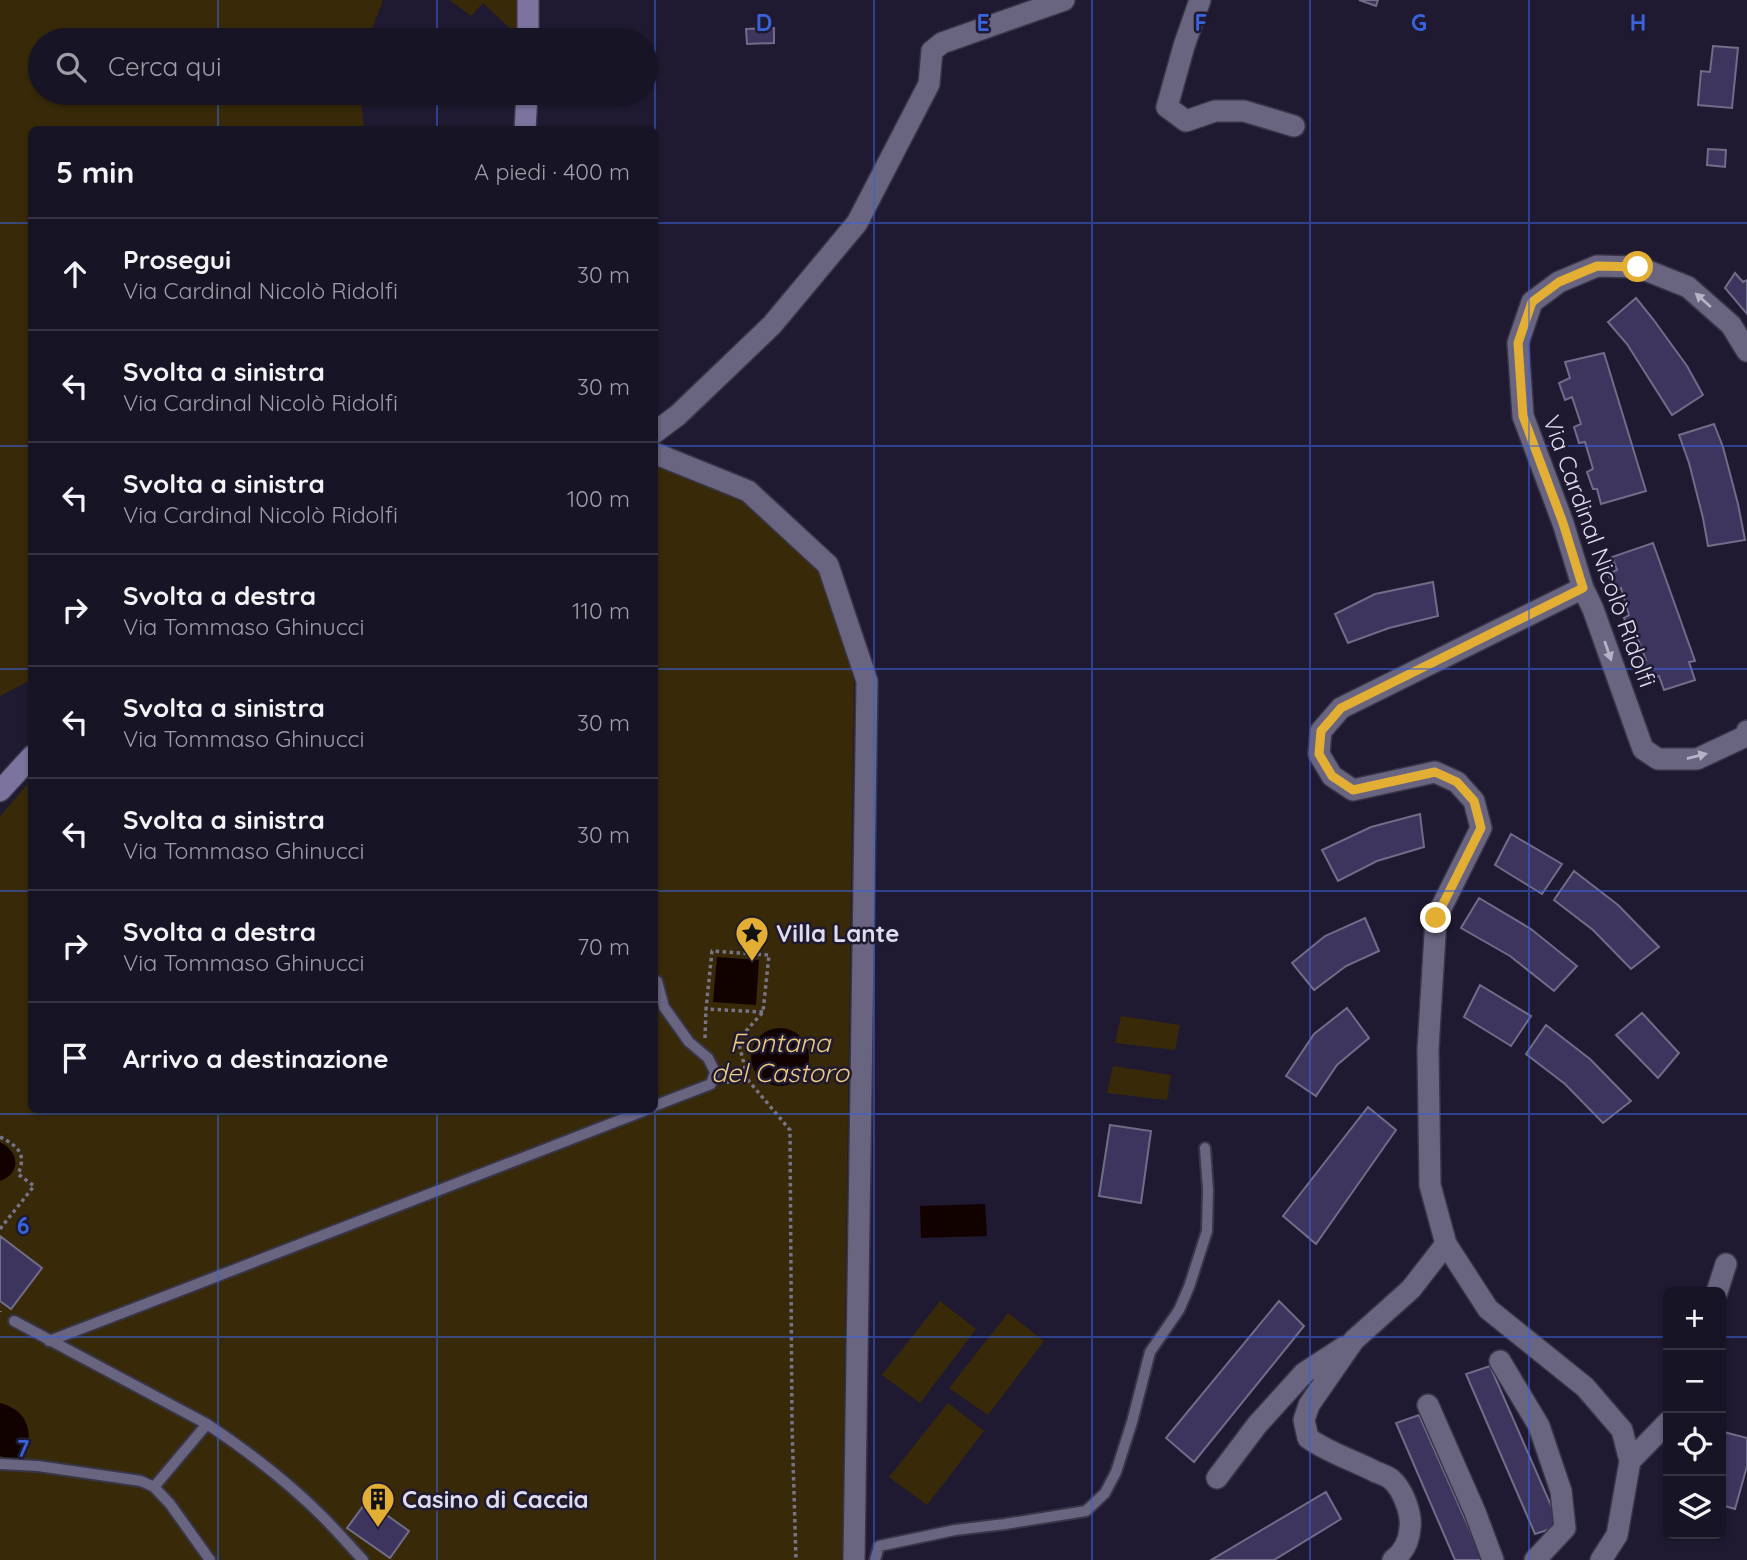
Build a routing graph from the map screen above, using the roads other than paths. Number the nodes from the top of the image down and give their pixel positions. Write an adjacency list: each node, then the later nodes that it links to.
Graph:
1 (528, 0): 4 (street)
2 (1064, 0): 9 (street)
3 (1200, 0): 7 (street)
4 (528, 28)
5 (526, 105): 6 (street)
6 (525, 126)
7 (1294, 126)
8 (1747, 351): 11 (street, Via Cardinal Nicolò Ridolfi, one-way to 11)
9 (658, 430)
10 (658, 455): 36 (street)
11 (1583, 588): 12 (street, Via Cardinal Nicolò Ridolfi, one-way to 12); 19 (street)
12 (1747, 731)
13 (28, 760): 14 (street)
14 (0, 791)
15 (658, 985): 16 (lane)
16 (658, 1104)
17 (638, 1113): 24 (lane)
18 (1205, 1148): 37 (lane)
19 (1446, 1244): 23 (street); 29 (street)
20 (1726, 1264): 21 (street)
21 (1719, 1287)
22 (13, 1321): 24 (lane)
23 (1354, 1340): 31 (street); 33 (street)
24 (49, 1341): 27 (lane)
25 (1500, 1361): 39 (street)
26 (1428, 1405): 38 (street)
27 (207, 1424): 32 (lane); 35 (lane)
28 (1663, 1427): 29 (street)
29 (1629, 1461): 40 (street)
30 (0, 1464): 32 (lane)
31 (1217, 1478)
32 (154, 1487): 34 (lane)
33 (1399, 1558)
34 (210, 1560)
35 (363, 1560)
36 (854, 1560)
37 (876, 1560)
38 (1493, 1560)
39 (1535, 1560)
40 (1601, 1560)

